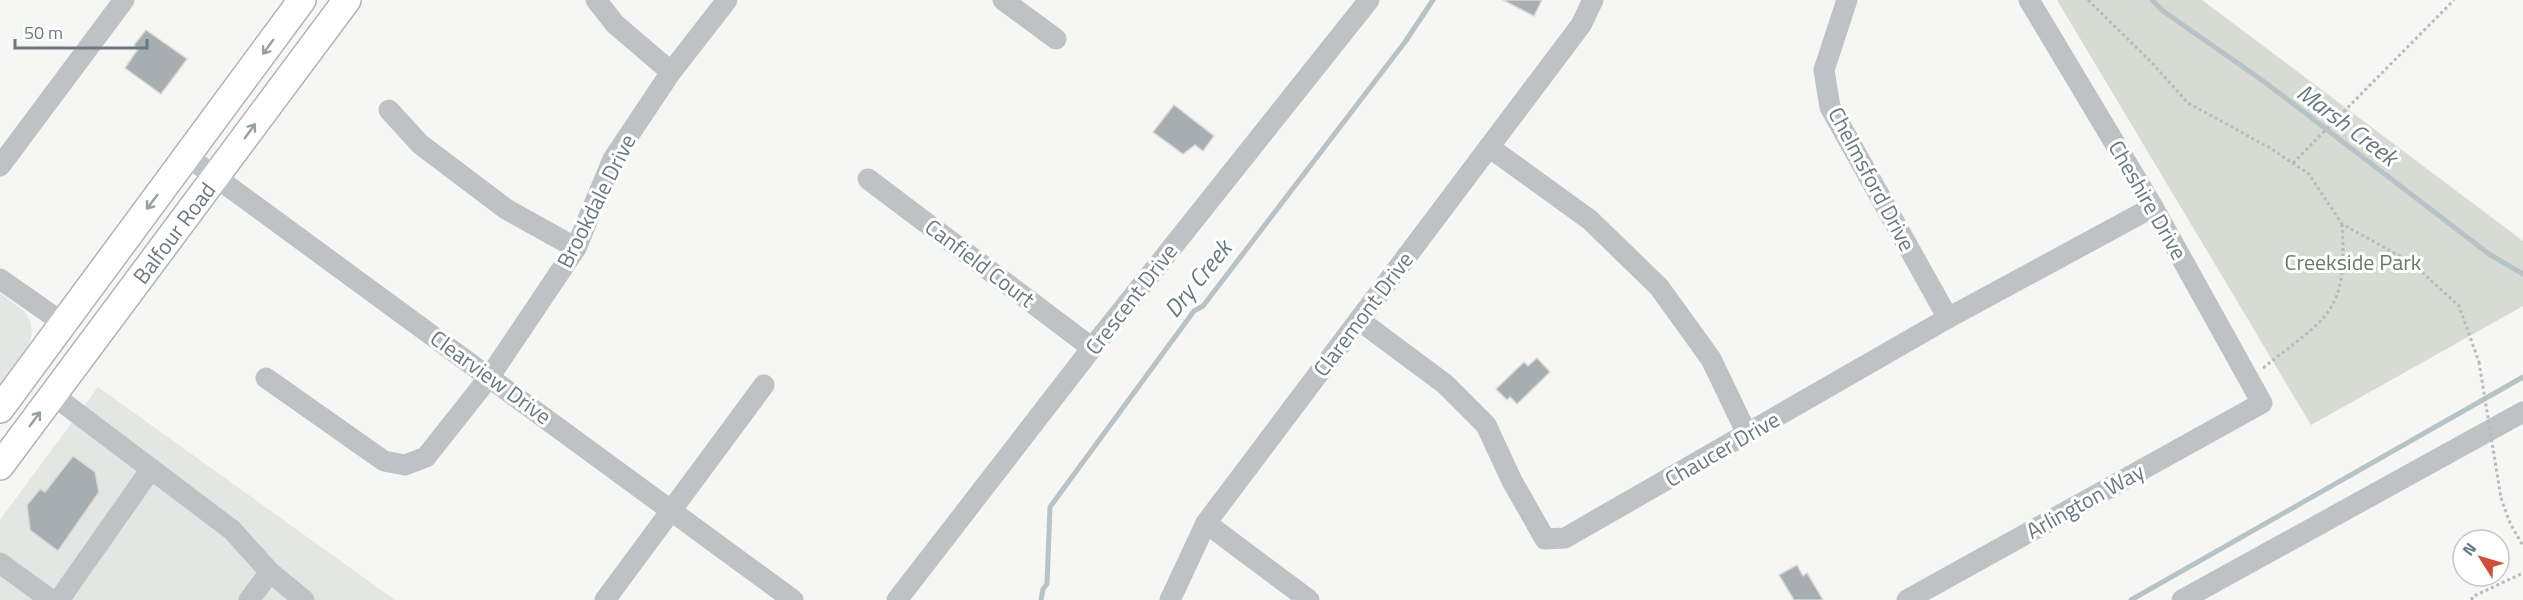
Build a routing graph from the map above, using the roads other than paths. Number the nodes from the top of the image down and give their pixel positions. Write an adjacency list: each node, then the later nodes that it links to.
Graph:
1 (124, 0): 16 (street)
2 (302, 0): 15 (main road, Balfour Road, one-way to 15)
3 (347, 0): 17 (main road, Balfour Road, one-way to 3)
4 (596, 0): 12 (street)
5 (727, 0): 12 (street, Brookdale Drive)
6 (1003, 0): 11 (street)
7 (1369, 0): 25 (street, Crescent Drive)
8 (1593, 0): 14 (street, Claremont Drive)
9 (1846, 0): 22 (street, Chelmsford Drive)
10 (2029, 0): 19 (street, Cheshire Drive)
11 (1056, 39)
12 (671, 72): 20 (street, Brookdale Drive)
13 (389, 110): 20 (street)
14 (1489, 147): 23 (street, Claremont Drive); 33 (street)
15 (187, 156): 17 (street, Clearview Drive); 24 (main road, Balfour Road, one-way to 24)
16 (0, 166)
17 (215, 178): 26 (street, Clearview Drive); 29 (main road, Balfour Road)
18 (868, 179): 25 (street, Canfield Court)
19 (2153, 207): 22 (street, Chaucer Drive); 30 (street, Cheshire Drive)
20 (576, 248): 26 (street, Brookdale Drive)
21 (0, 279): 24 (street)
22 (1948, 318): 33 (street, Chaucer Drive)
23 (1359, 320): 33 (street, Chaucer Drive); 37 (street, Claremont Drive)
24 (63, 323): 31 (main road, Balfour Road)
25 (1092, 348): 46 (street, Crescent Drive)
26 (490, 376): 27 (street, Brookdale Drive); 36 (street, Clearview Drive)
27 (266, 378)
28 (764, 385): 36 (street)
29 (53, 395): 34 (main road, Balfour Road, one-way to 29); 35 (street)
30 (2262, 403): 49 (street, Arlington Way)
31 (0, 409)
32 (2523, 412): 50 (street)
33 (1747, 434)
34 (0, 466)
35 (151, 469): 39 (street); 41 (street)
36 (670, 510): 44 (street); 45 (street, Clearview Drive)
37 (1206, 523): 47 (street, Claremont Drive); 48 (street)
38 (0, 564): 40 (street)
39 (270, 572): 42 (street); 43 (street)
40 (50, 600)
41 (59, 600)
42 (249, 600)
43 (304, 600)
44 (605, 600)
45 (793, 600)
46 (897, 600)
47 (1170, 600)
48 (1309, 600)
49 (1907, 600)
50 (2182, 600)

